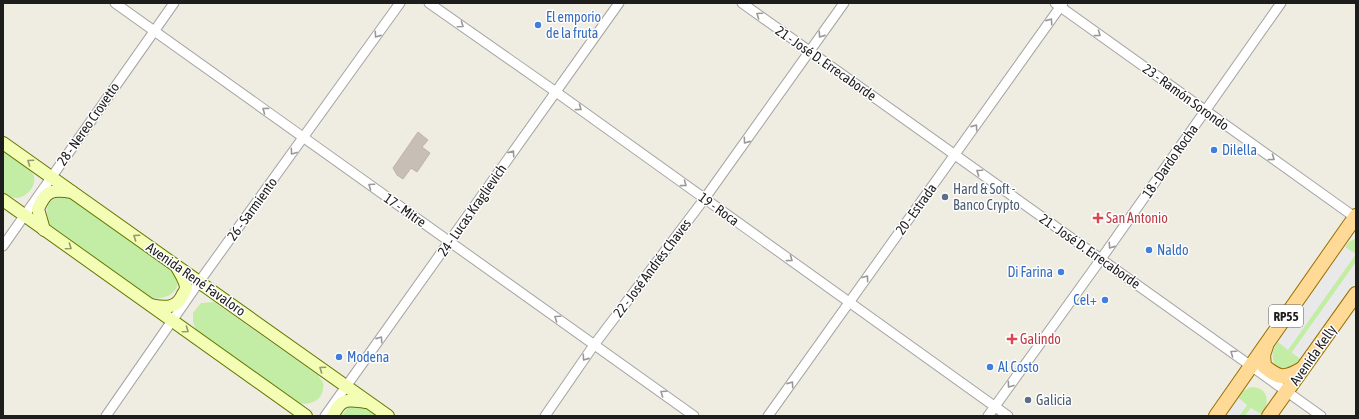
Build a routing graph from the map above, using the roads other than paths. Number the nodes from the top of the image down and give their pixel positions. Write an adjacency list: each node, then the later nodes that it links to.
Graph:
1 (115, 3): 10 (street, 17 - Mitre)
2 (174, 3): 10 (street, 28 - Nereo Crovetto)
3 (400, 3): 14 (street, 26 - Sarmiento, one-way to 14)
4 (429, 3): 12 (street, 19 - Roca, one-way to 12)
5 (619, 3): 12 (street, 24 - Lucas Kraglievich)
6 (742, 3): 11 (street, 21 - José D. Errecaborde, one-way to 6)
7 (844, 3): 11 (street, 22 - José Andrés Chaves, one-way to 11)
8 (1281, 3): 13 (street, 18 - Dardo Rocha)
9 (1059, 4): 13 (street, 23 - Ramón Sorondo, one-way to 13); 16 (street, 20 - Estrada, one-way to 9)
10 (154, 30): 14 (street, 17 - Mitre, one-way to 10); 17 (street, 28 - Nereo Crovetto)
11 (809, 51): 16 (street, 21 - José D. Errecaborde); 19 (street, 22 - José Andrés Chaves, one-way to 19)
12 (556, 92): 19 (street, 19 - Roca, one-way to 19); 26 (street, 24 - Lucas Kraglievich, one-way to 12)
13 (1205, 110): 22 (street, 23 - Ramón Sorondo, one-way to 22); 28 (street, 18 - Dardo Rocha, one-way to 28)
14 (304, 138): 26 (street, 17 - Mitre, one-way to 14); 30 (street, 26 - Sarmiento, one-way to 30)
15 (3, 143): 17 (main road, Avenida René Favaloro, one-way to 15)
16 (955, 155): 28 (street, 21 - José D. Errecaborde, one-way to 16); 32 (street, 20 - Estrada, one-way to 16)
17 (51, 176): 18 (main road, Avenida René Favaloro); 21 (street, 28 - Nereo Crovetto)
18 (74, 192): 23 (main road); 29 (main road, Avenida René Favaloro, one-way to 18)
19 (705, 198): 32 (street, 19 - Roca, one-way to 32); 36 (street, 22 - José Andrés Chaves)
20 (3, 200): 21 (main road)
21 (24, 215): 23 (main road); 27 (street, 28 - Nereo Crovetto)
22 (1356, 217): 25 (main road, RP55)
23 (44, 230): 33 (main road, one-way to 33)
24 (1356, 232): 25 (main road)
25 (1340, 238): 35 (main road, RP55)
26 (450, 241): 36 (street, 17 - Mitre, one-way to 26); 39 (street, 24 - Lucas Kraglievich, one-way to 26)
27 (3, 246)
28 (1101, 259): 37 (street, 21 - José D. Errecaborde, one-way to 28); 42 (street, 18 - Dardo Rocha, one-way to 42)
29 (176, 266): 30 (main road, Avenida René Favaloro); 33 (main road)
30 (199, 282): 34 (street, 26 - Sarmiento); 39 (main road, Avenida René Favaloro, one-way to 30)
31 (1356, 294): 38 (main road, Avenida Kelly)
32 (849, 302): 42 (street, 19 - Roca); 50 (street, 20 - Estrada, one-way to 32)
33 (150, 305): 34 (main road)
34 (173, 321): 43 (street, 26 - Sarmiento); 44 (main road, one-way to 44)
35 (1267, 343): 37 (main road, RP55); 38 (main road)
36 (594, 344): 48 (street, 22 - José Andrés Chaves, one-way to 48); 49 (street, 17 - Mitre, one-way to 36)
37 (1251, 366): 40 (street, 21 - José D. Errecaborde); 53 (main road, RP55)
38 (1303, 369): 40 (main road, Avenida Kelly)
39 (346, 386): 41 (main road, Avenida René Favaloro); 45 (street, 24 - Lucas Kraglievich)
40 (1287, 391): 54 (main road, Avenida Kelly); 55 (street, 21 - José D. Errecaborde)
41 (369, 403): 46 (main road); 47 (main road, Avenida René Favaloro)
42 (994, 406): 51 (street, 18 - Dardo Rocha); 52 (street, 19 - Roca)
43 (106, 416)
44 (306, 416)
45 (325, 416)
46 (333, 416)
47 (388, 416)
48 (545, 416)
49 (694, 416)
50 (768, 416)
51 (988, 416)
52 (1008, 416)
53 (1216, 416)
54 (1269, 416)
55 (1322, 416)

